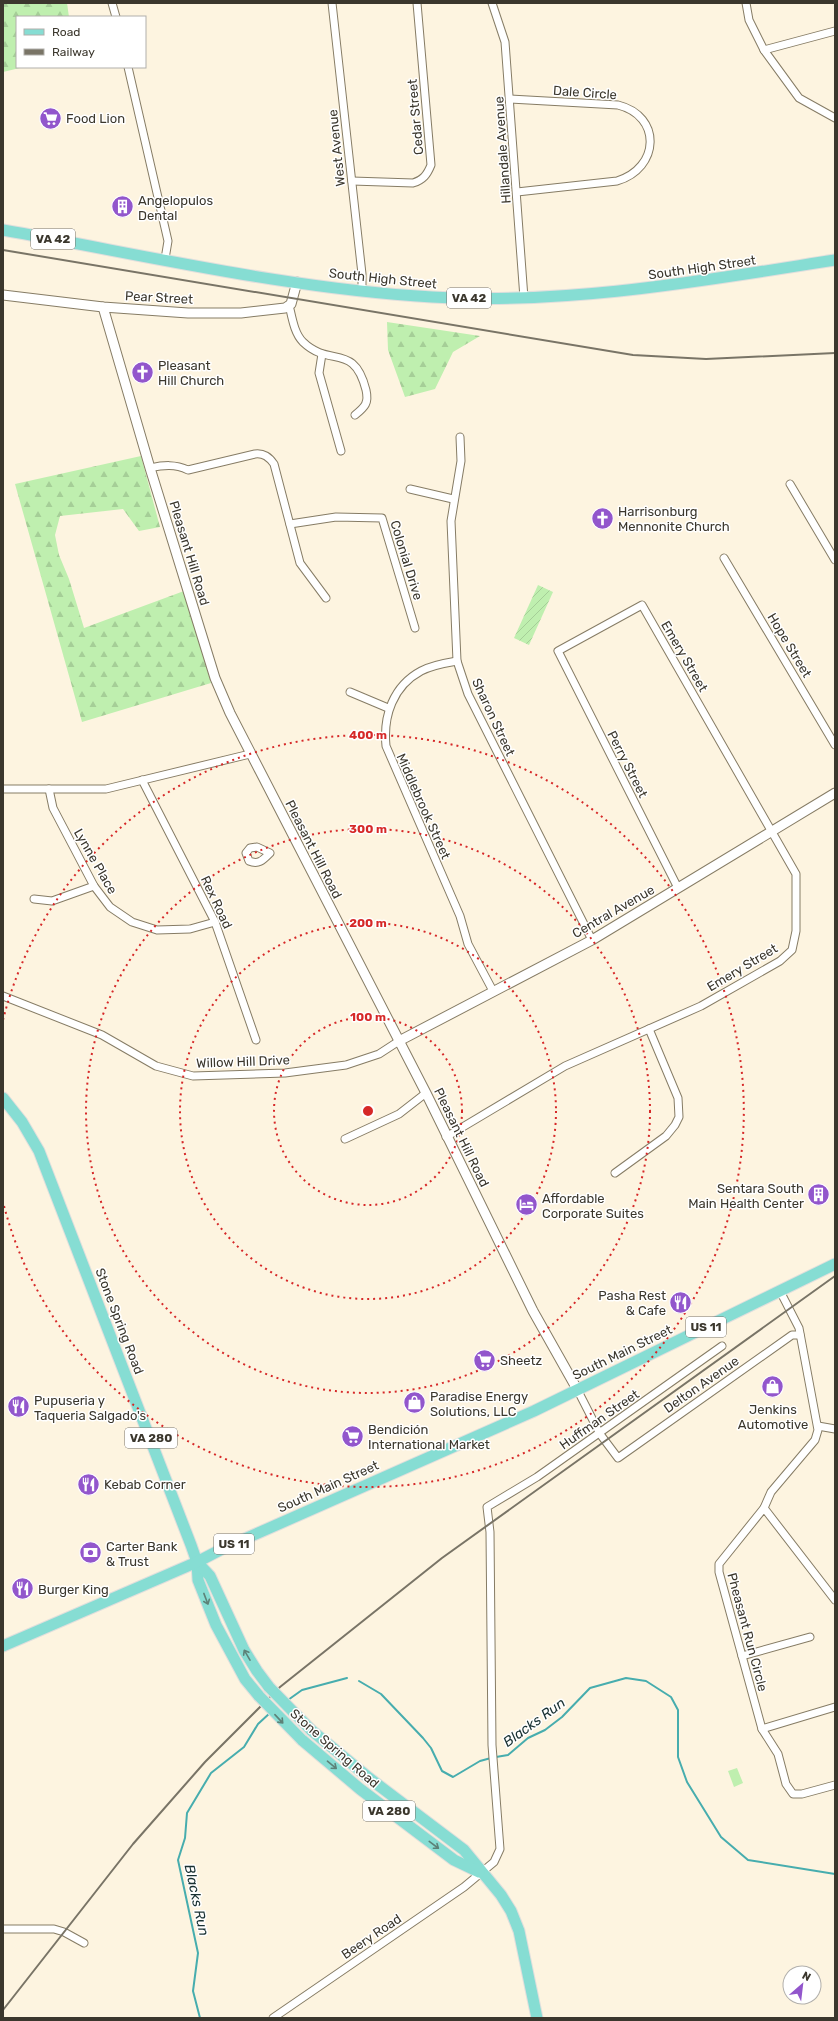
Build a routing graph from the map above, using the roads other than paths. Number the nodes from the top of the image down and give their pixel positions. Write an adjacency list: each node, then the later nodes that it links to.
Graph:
1 (112, 3): 6 (street)
2 (332, 3): 12 (street, West Avenue)
3 (417, 3): 12 (street, Cedar Street)
4 (492, 3): 10 (street, Hillandale Avenue)
5 (746, 3): 8 (street)
6 (116, 16)
7 (835, 31): 8 (street)
8 (764, 50): 11 (street)
9 (128, 68): 15 (street)
10 (510, 99): 13 (street, Hillandale Avenue); 13 (street, Dale Circle)
11 (835, 118)
12 (352, 181): 18 (street, West Avenue)
13 (517, 192): 20 (street, Hillandale Avenue)
14 (3, 230): 15 (main road, South High Street / VA 42)
15 (165, 259): 17 (main road, South High Street / VA 42)
16 (835, 260): 20 (main road, South High Street / VA 42)
17 (296, 282): 18 (main road, South High Street / VA 42); 21 (street)
18 (362, 291): 20 (main road, South High Street / VA 42)
19 (3, 295): 22 (street, Pear Street)
20 (524, 298)
21 (289, 305): 22 (street, Pear Street); 23 (street)
22 (103, 307): 27 (street, Pleasant Hill Road)
23 (322, 354): 24 (street); 26 (street)
24 (355, 415)
25 (460, 437): 30 (street, Sharon Street)
26 (341, 451)
27 (150, 468): 31 (street); 41 (street, Pleasant Hill Road)
28 (790, 484): 33 (street)
29 (410, 489): 30 (street)
30 (453, 499): 37 (street, Sharon Street)
31 (290, 524): 34 (street); 36 (street, Colonial Drive)
32 (724, 558): 40 (street, Hope Street)
33 (835, 560)
34 (326, 598)
35 (642, 605): 46 (street, Emery Street); 48 (street, Perry Street)
36 (415, 628)
37 (457, 661): 39 (street, Middlebrook Street); 51 (street, Sharon Street)
38 (350, 692): 39 (street)
39 (388, 708): 52 (street, Middlebrook Street)
40 (835, 745)
41 (250, 754): 42 (street); 56 (street, Pleasant Hill Road)
42 (142, 780): 44 (street); 50 (street, Rex Road)
43 (3, 789): 44 (street)
44 (49, 790): 47 (street, Lynne Place)
45 (835, 793): 46 (street, Central Avenue)
46 (773, 830): 48 (street, Central Avenue); 54 (street, Emery Street)
47 (94, 886): 49 (street); 50 (street, Lynne Place)
48 (678, 888): 51 (street, Central Avenue)
49 (34, 899)
50 (215, 922): 55 (street, Rex Road)
51 (592, 940): 52 (street, Central Avenue)
52 (493, 991): 56 (street, Central Avenue)
53 (3, 996): 56 (street, Willow Hill Drive)
54 (649, 1029): 59 (street, Emery Street); 61 (street)
55 (256, 1040)
56 (399, 1041): 57 (street, Pleasant Hill Road)
57 (426, 1093): 59 (street, Pleasant Hill Road); 60 (street)
58 (3, 1098): 72 (main road, Stone Spring Road / VA 280)
59 (446, 1137): 66 (street, Pleasant Hill Road)
60 (345, 1139)
61 (615, 1173)
62 (835, 1264): 63 (main road, South Main Street / US 11)
63 (780, 1291): 64 (street); 66 (main road, South Main Street / US 11)
64 (800, 1335): 67 (street); 70 (street, Delton Avenue)
65 (722, 1346): 69 (street, Huffman Street)
66 (577, 1389): 69 (street, Pleasant Hill Road); 72 (main road, South Main Street / US 11)
67 (818, 1426): 68 (street); 71 (street, Pheasant Run Circle)
68 (835, 1429)
69 (600, 1434): 70 (street, Pleasant Hill Road); 80 (street, Huffman Street)
70 (618, 1458)
71 (764, 1508): 73 (street); 76 (street, Pheasant Run Circle)
72 (197, 1562): 75 (main road, South Main Street / US 11); 80 (main road, Stone Spring Road / VA 280, one-way to 72, bridge); 80 (main road, Stone Spring Road / VA 280, one-way to 80, bridge)
73 (835, 1600)
74 (810, 1637): 76 (street)
75 (3, 1646)
76 (742, 1656): 78 (street, Pheasant Run Circle)
77 (835, 1707): 78 (street)
78 (762, 1729): 79 (street, Pheasant Run Circle)
79 (835, 1785)
80 (481, 1873): 83 (street, Beery Road); 84 (main road, Stone Spring Road / VA 280)
81 (3, 1929): 82 (street)
82 (84, 1943)
83 (273, 2018)
84 (537, 2018)

